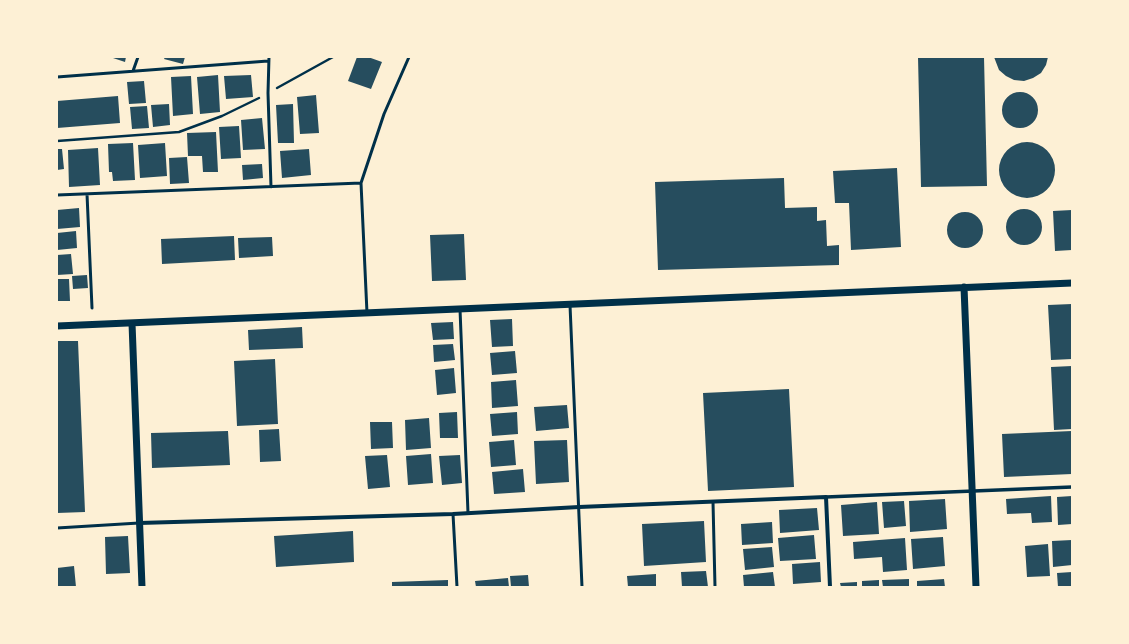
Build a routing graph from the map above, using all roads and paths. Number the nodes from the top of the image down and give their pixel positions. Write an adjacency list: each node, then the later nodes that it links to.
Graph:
1 (138, 57): 5 (lane)
2 (333, 57): 7 (path)
3 (409, 57): 9 (lane)
4 (269, 59): 5 (lane); 7 (lane)
5 (133, 71): 6 (lane)
6 (57, 77)
7 (268, 93): 8 (path); 10 (lane)
8 (57, 141)
9 (361, 183): 10 (lane); 18 (lane)
10 (271, 187): 11 (lane)
11 (87, 194): 12 (lane); 16 (lane)
12 (57, 195)
13 (1072, 283): 14 (street)
14 (964, 287): 15 (street); 22 (street)
15 (570, 303): 17 (street); 25 (lane)
16 (92, 308)
17 (460, 309): 18 (street); 26 (lane)
18 (367, 313): 19 (street)
19 (132, 323): 20 (street); 28 (street)
20 (57, 326)
21 (1072, 487): 22 (street)
22 (972, 490): 23 (street); 35 (street)
23 (826, 497): 24 (street); 34 (street)
24 (713, 502): 25 (street); 33 (lane)
25 (579, 507): 26 (street); 32 (lane)
26 (468, 513): 27 (street)
27 (453, 514): 28 (street); 31 (lane)
28 (139, 523): 29 (lane); 30 (street)
29 (57, 528)
30 (142, 587)
31 (457, 587)
32 (582, 587)
33 (715, 587)
34 (830, 587)
35 (976, 587)

